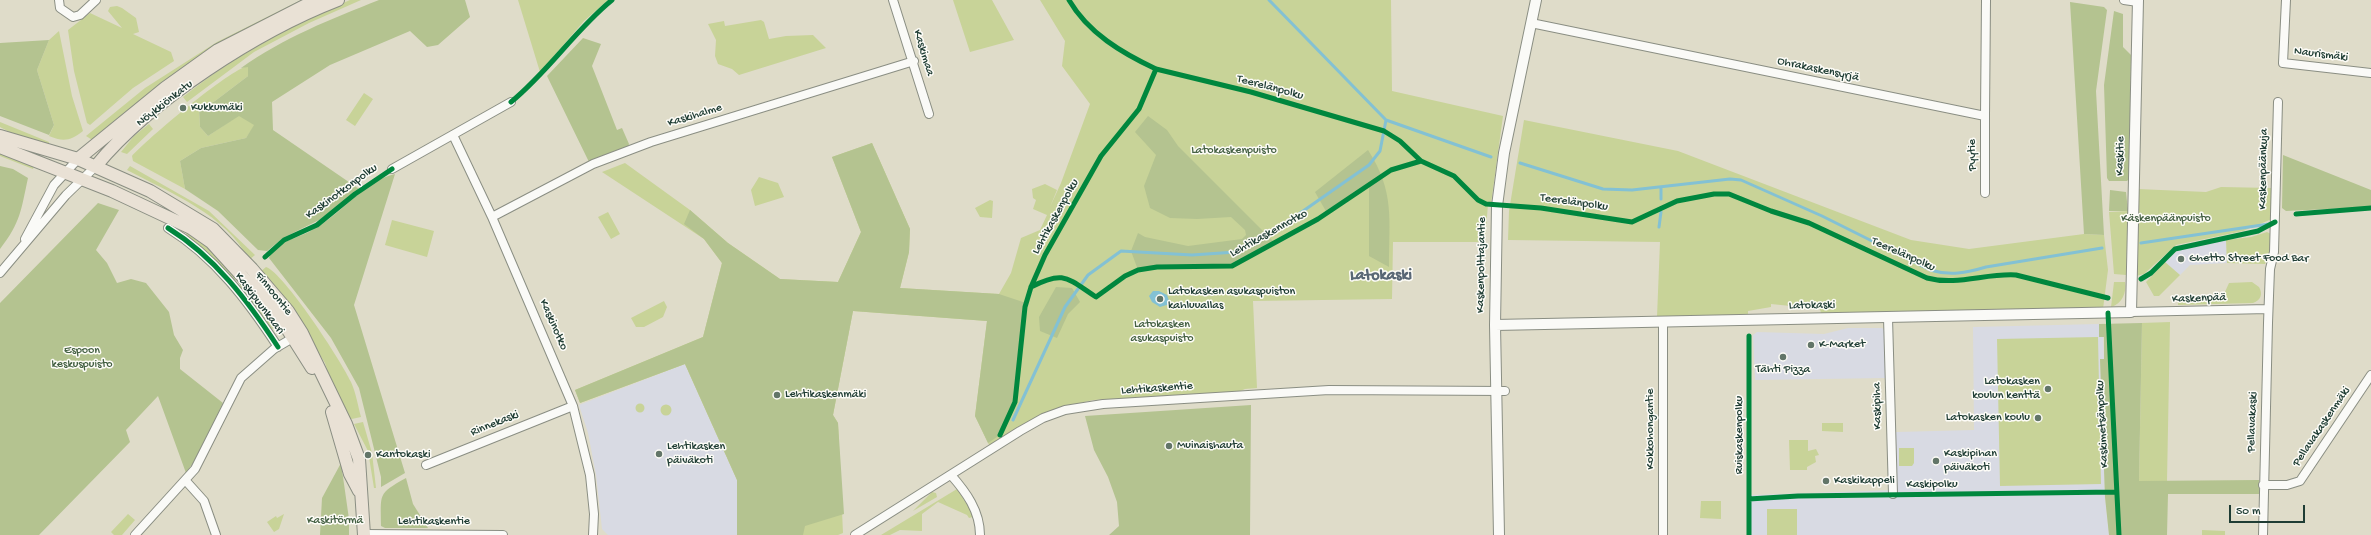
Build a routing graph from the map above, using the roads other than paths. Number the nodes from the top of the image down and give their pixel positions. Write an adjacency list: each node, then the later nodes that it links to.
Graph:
1 (59, 0): 2 (street)
2 (96, 0)
3 (316, 0): 21 (main road, Nöykkiönkatu)
4 (338, 0): 22 (main road, Nöykkiönkatu)
5 (893, 0): 12 (street, Kaskimaa)
6 (1536, 0): 11 (street, Kaskenpolttajantie)
7 (1986, 0): 17 (street)
8 (2124, 0): 10 (street)
9 (2286, 0): 13 (street, Naurismäki)
10 (2138, 1): 32 (street, Kaskitie)
11 (1531, 23): 17 (street, Ohrakaskensyrjä); 35 (street, Kaskenpolttajantie)
12 (914, 61): 16 (street, Kaskimaa); 27 (street, Kaskihalme)
13 (2371, 73)
14 (511, 102): 18 (street)
15 (2278, 102): 31 (street, Kaskenpäänkuja)
16 (929, 114)
17 (1986, 116): 26 (street, Pyytie)
18 (453, 135): 23 (street); 27 (street, Kaskinotko)
19 (0, 136): 21 (main road, Finnoontie)
20 (0, 147): 24 (main road, Finnoontie)
21 (78, 159): 22 (main road, Finnoontie); 24 (street, Nöykkiönkatu)
22 (96, 166): 25 (street, Nöykkiönkatu); 36 (main road, Finnoontie)
23 (392, 169)
24 (66, 172): 25 (main road, Finnoontie); 29 (street, Nöykkiönkatu)
25 (83, 179): 29 (street, Nöykkiönkatu); 36 (main road, Finnoontie)
26 (1985, 193)
27 (492, 217): 40 (street, Kaskinotko)
28 (168, 228): 37 (street, Kaskipuunkaari)
29 (21, 247): 30 (street, Nöykkiönkatu)
30 (0, 273)
31 (2268, 309): 32 (street, Kaskenpää); 44 (street, Pellavakaski)
32 (2131, 312): 33 (street, Latokaski)
33 (1888, 318): 34 (street, Latokaski); 45 (street, Kaskipiha)
34 (1663, 323): 35 (street, Latokaski); 54 (street, Kokkohongantie)
35 (1495, 325): 39 (street, Kaskenpolttajantie)
36 (298, 335): 37 (street, Kaskipuunkaari); 46 (main road, Finnoontie)
37 (278, 347): 43 (street, Kaskipuunkaari)
38 (2371, 375): 44 (street, Pellavakaskenmäki)
39 (1500, 391): 42 (street, Lehtikaskentie); 53 (street, Kaskenpolttajantie)
40 (573, 406): 41 (street, Rinnekaski); 50 (street, Kaskinotko)
41 (426, 465)
42 (951, 475): 51 (street, Lehtikaskentie); 52 (street)
43 (186, 480): 47 (street, Kaskipuunkaari); 48 (street)
44 (2263, 485): 55 (street, Pellavakaski)
45 (1893, 494)
46 (364, 534): 49 (street, Lehtikaskentie)
47 (135, 535)
48 (216, 535)
49 (502, 535)
50 (593, 535)
51 (855, 535)
52 (980, 535)
53 (1499, 535)
54 (1663, 535)
55 (2263, 535)

